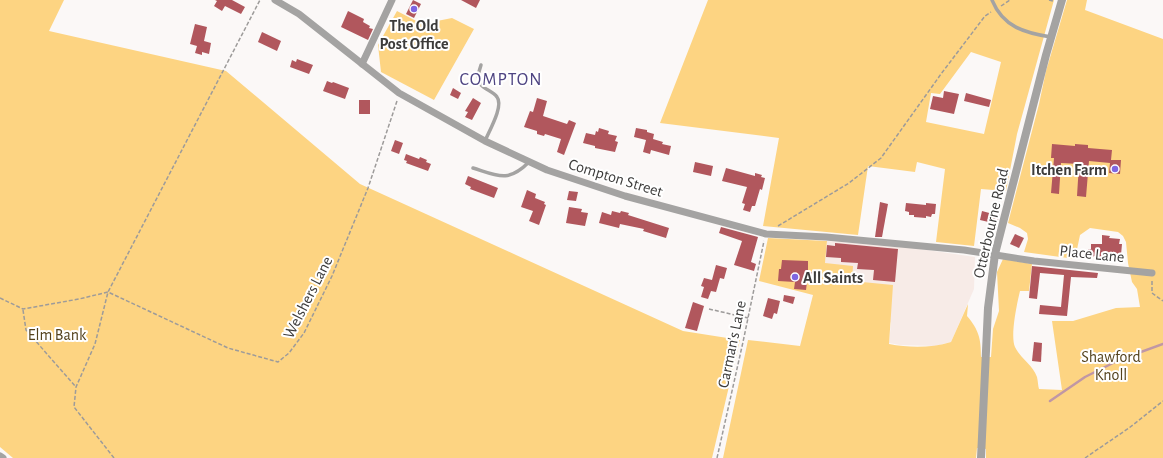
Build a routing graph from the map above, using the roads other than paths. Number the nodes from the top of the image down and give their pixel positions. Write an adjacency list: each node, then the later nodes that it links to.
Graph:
1 (275, 0): 6 (street, Compton Street)
2 (392, 0): 6 (street)
3 (992, 0): 5 (lane)
4 (1062, 0): 5 (street, Otterbourne Road)
5 (1051, 38): 11 (street, Otterbourne Road)
6 (362, 64): 8 (street, Compton Street)
7 (481, 65): 8 (lane)
8 (485, 141): 9 (street, Compton Street)
9 (529, 162): 10 (lane); 11 (street, Compton Street)
10 (473, 168)
11 (995, 254): 12 (street, Place Lane); 15 (street, Otterbourne Road)
12 (1152, 273)
13 (0, 456): 14 (street)
14 (3, 458)
15 (981, 458)

